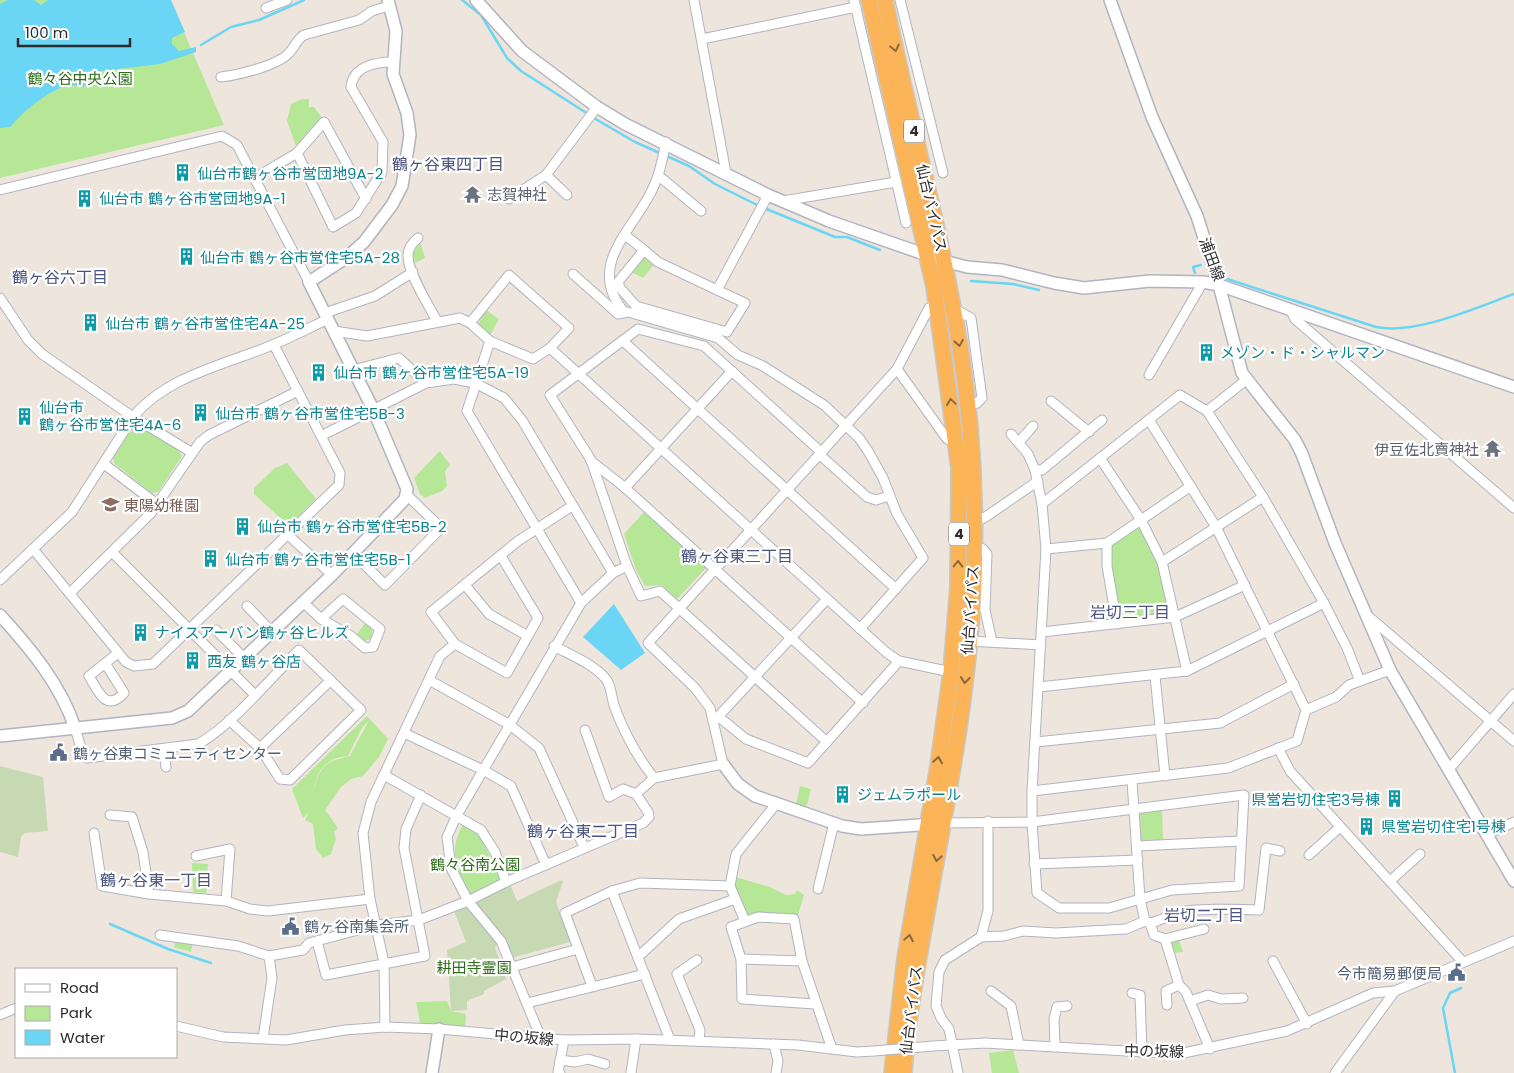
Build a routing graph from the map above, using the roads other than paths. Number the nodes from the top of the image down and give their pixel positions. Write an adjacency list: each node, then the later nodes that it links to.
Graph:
1 (287, 0): 9 (street)
2 (694, 0): 10 (street)
3 (885, 0): 35 (highway, 仙台バイパス / 4, one-way to 35)
4 (900, 0): 18 (street)
5 (1110, 0): 40 (street, 浦田線)
6 (482, 2): 14 (street)
7 (860, 2): 10 (street); 11 (highway, 仙台バイパス / 4)
8 (389, 3): 12 (street); 13 (street)
9 (266, 8)
10 (702, 39): 17 (street)
11 (873, 54): 22 (street); 34 (highway, 仙台バイパス / 4)
12 (393, 62): 25 (street); 38 (street)
13 (221, 77)
14 (593, 112): 15 (street); 19 (street)
15 (664, 151): 17 (street); 20 (street)
16 (297, 153): 21 (street); 25 (street); 25 (street)
17 (726, 173): 28 (street)
18 (942, 173)
19 (546, 175): 24 (street); 26 (street)
20 (659, 176): 29 (street); 31 (street)
21 (255, 178): 23 (street); 38 (street)
22 (896, 182): 27 (street); 30 (street)
23 (0, 190)
24 (567, 195)
25 (366, 199)
26 (509, 200)
27 (782, 201): 28 (street); 34 (street)
28 (764, 203): 41 (street)
29 (700, 211)
30 (906, 223)
31 (625, 235): 33 (street); 46 (street)
32 (418, 238): 36 (street)
33 (644, 250): 41 (street); 41 (street)
34 (928, 256): 35 (street); 43 (highway, 仙台バイパス / 4)
35 (944, 261): 39 (street); 43 (highway, 仙台バイパス / 4)
36 (413, 272): 48 (street); 49 (street)
37 (573, 274): 46 (street)
38 (309, 282): 48 (street)
39 (1203, 282): 40 (street); 60 (street)
40 (1219, 285): 44 (street, 浦田線); 61 (street)
41 (717, 290)
42 (0, 298): 45 (street)
43 (946, 307): 57 (street); 78 (highway, 仙台バイパス / 4, one-way to 43); 98 (highway, 仙台バイパス / 4)
44 (1290, 309): 64 (street, 浦田線); 97 (street)
45 (8, 311): 47 (street); 70 (street)
46 (624, 312): 73 (street)
47 (0, 316)
48 (326, 316): 51 (street); 54 (street)
49 (437, 321): 50 (street); 51 (street)
50 (470, 323): 52 (street); 55 (street)
51 (334, 331): 56 (street)
52 (490, 341): 55 (street); 63 (street)
53 (623, 341): 58 (street); 59 (street); 68 (street)
54 (274, 345): 65 (street); 70 (street)
55 (550, 348): 59 (street)
56 (353, 370): 62 (street); 67 (street)
57 (897, 370): 73 (street); 78 (street)
58 (732, 371): 68 (street); 82 (street)
59 (578, 373): 80 (street); 84 (street)
60 (1150, 375)
61 (1246, 380): 69 (street); 127 (street)
62 (426, 383): 63 (street); 67 (street)
63 (475, 383): 96 (street); 101 (street)
64 (1514, 388)
65 (298, 392): 77 (street); 81 (street)
66 (1053, 406): 75 (street)
67 (373, 409): 77 (street); 91 (street)
68 (698, 409): 80 (street); 90 (street)
69 (1207, 411): 72 (street); 93 (street)
70 (133, 417): 81 (street); 85 (street)
71 (1102, 420): 75 (street)
72 (1149, 420): 83 (street); 88 (street)
73 (846, 425): 82 (street); 92 (street)
74 (1033, 426): 79 (street)
75 (1089, 432): 86 (street)
76 (1010, 434): 79 (street)
77 (321, 436): 103 (street)
78 (956, 441): 152 (highway, 仙台バイパス / 4, one-way to 78)
79 (1019, 442): 86 (street)
80 (660, 448): 89 (street); 102 (street)
81 (191, 452): 94 (street)
82 (820, 453): 90 (street); 92 (street)
83 (1100, 458): 95 (street); 99 (street)
84 (591, 460): 89 (street); 112 (street)
85 (104, 464): 94 (street); 106 (street)
86 (1035, 470): 87 (street)
87 (1038, 481): 95 (street); 98 (street)
88 (1191, 486): 99 (street); 100 (street)
89 (625, 488): 113 (street)
90 (786, 489): 102 (street); 119 (street)
91 (407, 495): 109 (street); 109 (street)
92 (889, 496): 119 (street)
93 (1262, 497): 100 (street); 124 (street)
94 (156, 504): 108 (street)
95 (1042, 504): 107 (street)
96 (572, 506): 101 (street); 114 (street)
97 (1514, 508)
98 (973, 520): 105 (highway, 仙台バイパス / 4)
99 (1141, 520): 104 (street); 111 (street)
100 (1216, 527): 111 (street); 118 (street)
101 (535, 528): 110 (street); 123 (street)
102 (750, 530): 113 (street); 121 (street)
103 (288, 535): 115 (street); 133 (street)
104 (1107, 543): 107 (street); 131 (street)
105 (974, 545): 140 (highway, 仙台バイパス / 4); 141 (street)
106 (33, 549): 116 (street); 120 (street)
107 (1046, 549): 136 (street)
108 (112, 552): 120 (street); 133 (street)
109 (353, 552): 115 (street)
110 (500, 556): 117 (street); 138 (street)
111 (1162, 562): 129 (street)
112 (627, 566): 114 (street); 126 (street)
113 (714, 569): 126 (street); 139 (street)
114 (613, 573): 123 (street)
115 (332, 574): 122 (street)
116 (0, 580)
117 (465, 585): 138 (street); 142 (street)
118 (1245, 585): 129 (street); 137 (street)
119 (896, 589): 132 (street)
120 (70, 593): 145 (street)
121 (827, 598): 132 (street); 139 (street)
122 (303, 602): 130 (street); 135 (street)
123 (580, 603): 144 (street)
124 (1324, 603): 137 (street); 157 (street)
125 (251, 606): 135 (street)
126 (680, 608): 154 (street); 164 (street)
127 (1364, 612): 149 (street); 166 (street)
128 (0, 615): 168 (street)
129 (1175, 617): 131 (street); 151 (street)
130 (321, 619): 130 (street)
131 (1117, 624): 136 (street)
132 (860, 628): 147 (street)
133 (189, 630): 145 (street); 150 (street)
134 (222, 632): 146 (street)
135 (272, 632): 146 (street)
136 (1042, 632): 143 (street)
137 (1268, 632): 151 (street); 158 (street)
138 (528, 636): 142 (street)
139 (790, 638): 154 (street); 162 (street)
140 (969, 641): 141 (street); 198 (highway, 仙台バイパス / 4, one-way to 198)
141 (992, 642): 143 (street)
142 (455, 644): 156 (street)
143 (1041, 644): 159 (street)
144 (554, 646): 167 (street); 185 (street)
145 (118, 653): 148 (street)
146 (244, 658): 150 (street)
147 (900, 661): 152 (street); 162 (street)
148 (105, 663)
149 (1390, 670): 157 (street); 181 (street)
150 (230, 671): 160 (street); 168 (street)
151 (1187, 671): 153 (street)
152 (951, 672): 199 (highway, 仙台バイパス / 4, one-way to 152)
153 (1155, 676): 159 (street); 169 (street)
154 (755, 677): 164 (street); 174 (street)
155 (331, 680): 160 (street); 176 (street); 176 (street)
156 (429, 680): 167 (street); 171 (street)
157 (1360, 681): 163 (street)
158 (1294, 684): 163 (street); 169 (street)
159 (1039, 687): 175 (street)
160 (254, 694): 165 (street)
161 (1514, 694): 166 (street)
162 (863, 703): 174 (street)
163 (1306, 710): 177 (street)
164 (716, 719): 174 (street); 179 (street)
165 (230, 720): 176 (street); 178 (street)
166 (1491, 721): 173 (street); 181 (street)
167 (510, 725): 182 (street); 205 (street)
168 (75, 728): 172 (street); 178 (street)
169 (1161, 729): 175 (street); 184 (street)
170 (585, 730): 188 (street)
171 (404, 733): 182 (street); 183 (street)
172 (0, 736)
173 (1514, 740)
174 (827, 742)
175 (1036, 742): 187 (street)
176 (260, 748)
177 (1278, 748): 184 (street); 200 (street)
178 (164, 750): 180 (street)
179 (723, 764): 185 (street); 190 (street)
180 (166, 767)
181 (1449, 769): 202 (street)
182 (484, 770): 192 (street); 212 (street)
183 (384, 774): 189 (street); 220 (street)
184 (1165, 776): 186 (street)
185 (654, 778): 188 (street)
186 (1132, 781): 187 (street); 191 (street)
187 (1032, 791): 195 (street)
188 (636, 794): 205 (street)
189 (421, 795): 192 (street); 225 (street)
190 (776, 804): 197 (street); 216 (street)
191 (1134, 808): 195 (street); 203 (street); 204 (street)
192 (457, 814): 215 (street); 224 (street)
193 (110, 815): 219 (street)
194 (988, 821): 195 (street); 198 (street); 231 (street)
195 (1032, 822): 211 (street)
196 (1514, 822): 202 (street)
197 (834, 823): 199 (street); 217 (street)
198 (942, 823): 199 (street); 283 (highway, 仙台バイパス / 4, one-way to 283)
199 (927, 826): 282 (highway, 仙台バイパス / 4, one-way to 199)
200 (1340, 827): 208 (street); 213 (street)
201 (94, 833): 219 (street)
202 (1488, 834): 214 (street)
203 (1241, 841): 204 (street); 222 (street)
204 (1137, 846): 210 (street)
205 (584, 847): 212 (street)
206 (1280, 851): 227 (street)
207 (1420, 854): 213 (street)
208 (1309, 855)
209 (196, 856): 223 (street)
210 (1138, 860): 211 (street); 222 (street)
211 (1034, 864): 222 (street)
212 (546, 865): 215 (street)
213 (1390, 881): 242 (street)
214 (1514, 881)
215 (506, 882): 224 (street)
216 (730, 886): 218 (street); 221 (street)
217 (818, 889)
218 (612, 891): 235 (street); 237 (street)
219 (149, 894): 223 (street)
220 (370, 899): 223 (street); 228 (street)
221 (735, 899): 226 (street); 237 (street)
222 (1140, 899): 227 (street)
223 (226, 901)
224 (468, 901): 225 (street); 244 (street)
225 (419, 920): 228 (street); 243 (street)
226 (745, 921): 238 (street); 241 (street)
227 (1148, 922): 231 (street); 232 (street)
228 (377, 925): 233 (street); 243 (street)
229 (1204, 929): 232 (street)
230 (160, 935): 236 (street)
231 (981, 937): 270 (street)
232 (1165, 939): 246 (street)
233 (316, 941): 236 (street); 243 (street)
234 (1514, 941): 242 (street)
235 (578, 949): 244 (street); 247 (street)
236 (269, 956): 263 (street)
237 (638, 957): 245 (street)
238 (741, 959): 241 (street); 254 (street)
239 (697, 960): 268 (street)
240 (1273, 960): 259 (street)
241 (802, 961): 254 (street)
242 (1462, 961): 249 (street)
243 (384, 963): 261 (street)
244 (512, 967): 253 (street)
245 (645, 974): 247 (street); 267 (street)
246 (1179, 985): 252 (street); 255 (street)
247 (592, 986): 253 (street)
248 (991, 991): 271 (street)
249 (1395, 991): 259 (street, 中の坂線); 285 (street)
250 (1132, 993): 275 (street)
251 (1243, 998): 252 (street)
252 (1190, 1001): 274 (street)
253 (527, 1003): 264 (street)
254 (815, 1004): 273 (street)
255 (1167, 1004)
256 (1067, 1006): 272 (street)
257 (15, 1008): 258 (street)
258 (0, 1015)
259 (1306, 1024): 274 (street, 中の坂線)
260 (178, 1026): 263 (street, 中の坂線)
261 (385, 1028): 262 (street, 中の坂線); 263 (street, 中の坂線)
262 (439, 1029): 264 (street, 中の坂線); 278 (street)
263 (263, 1038)
264 (541, 1038): 266 (street, 中の坂線)
265 (636, 1038): 266 (street, 中の坂線); 267 (street, 中の坂線); 280 (street)
266 (564, 1040): 276 (street)
267 (670, 1040): 268 (street, 中の坂線)
268 (699, 1041): 269 (street, 中の坂線)
269 (774, 1044): 273 (street, 中の坂線); 281 (street)
270 (953, 1044): 271 (street, 中の坂線); 273 (street, 中の坂線, bridge); 284 (street)
271 (1019, 1045): 272 (street, 中の坂線)
272 (1055, 1047): 275 (street, 中の坂線)
273 (832, 1049)
274 (1210, 1049): 275 (street, 中の坂線)
275 (1142, 1052)
276 (560, 1060): 277 (street); 279 (street)
277 (605, 1064)
278 (432, 1073)
279 (560, 1073)
280 (631, 1073)
281 (776, 1073)
282 (892, 1073)
283 (904, 1073)
284 (958, 1073)
285 (1335, 1073)

